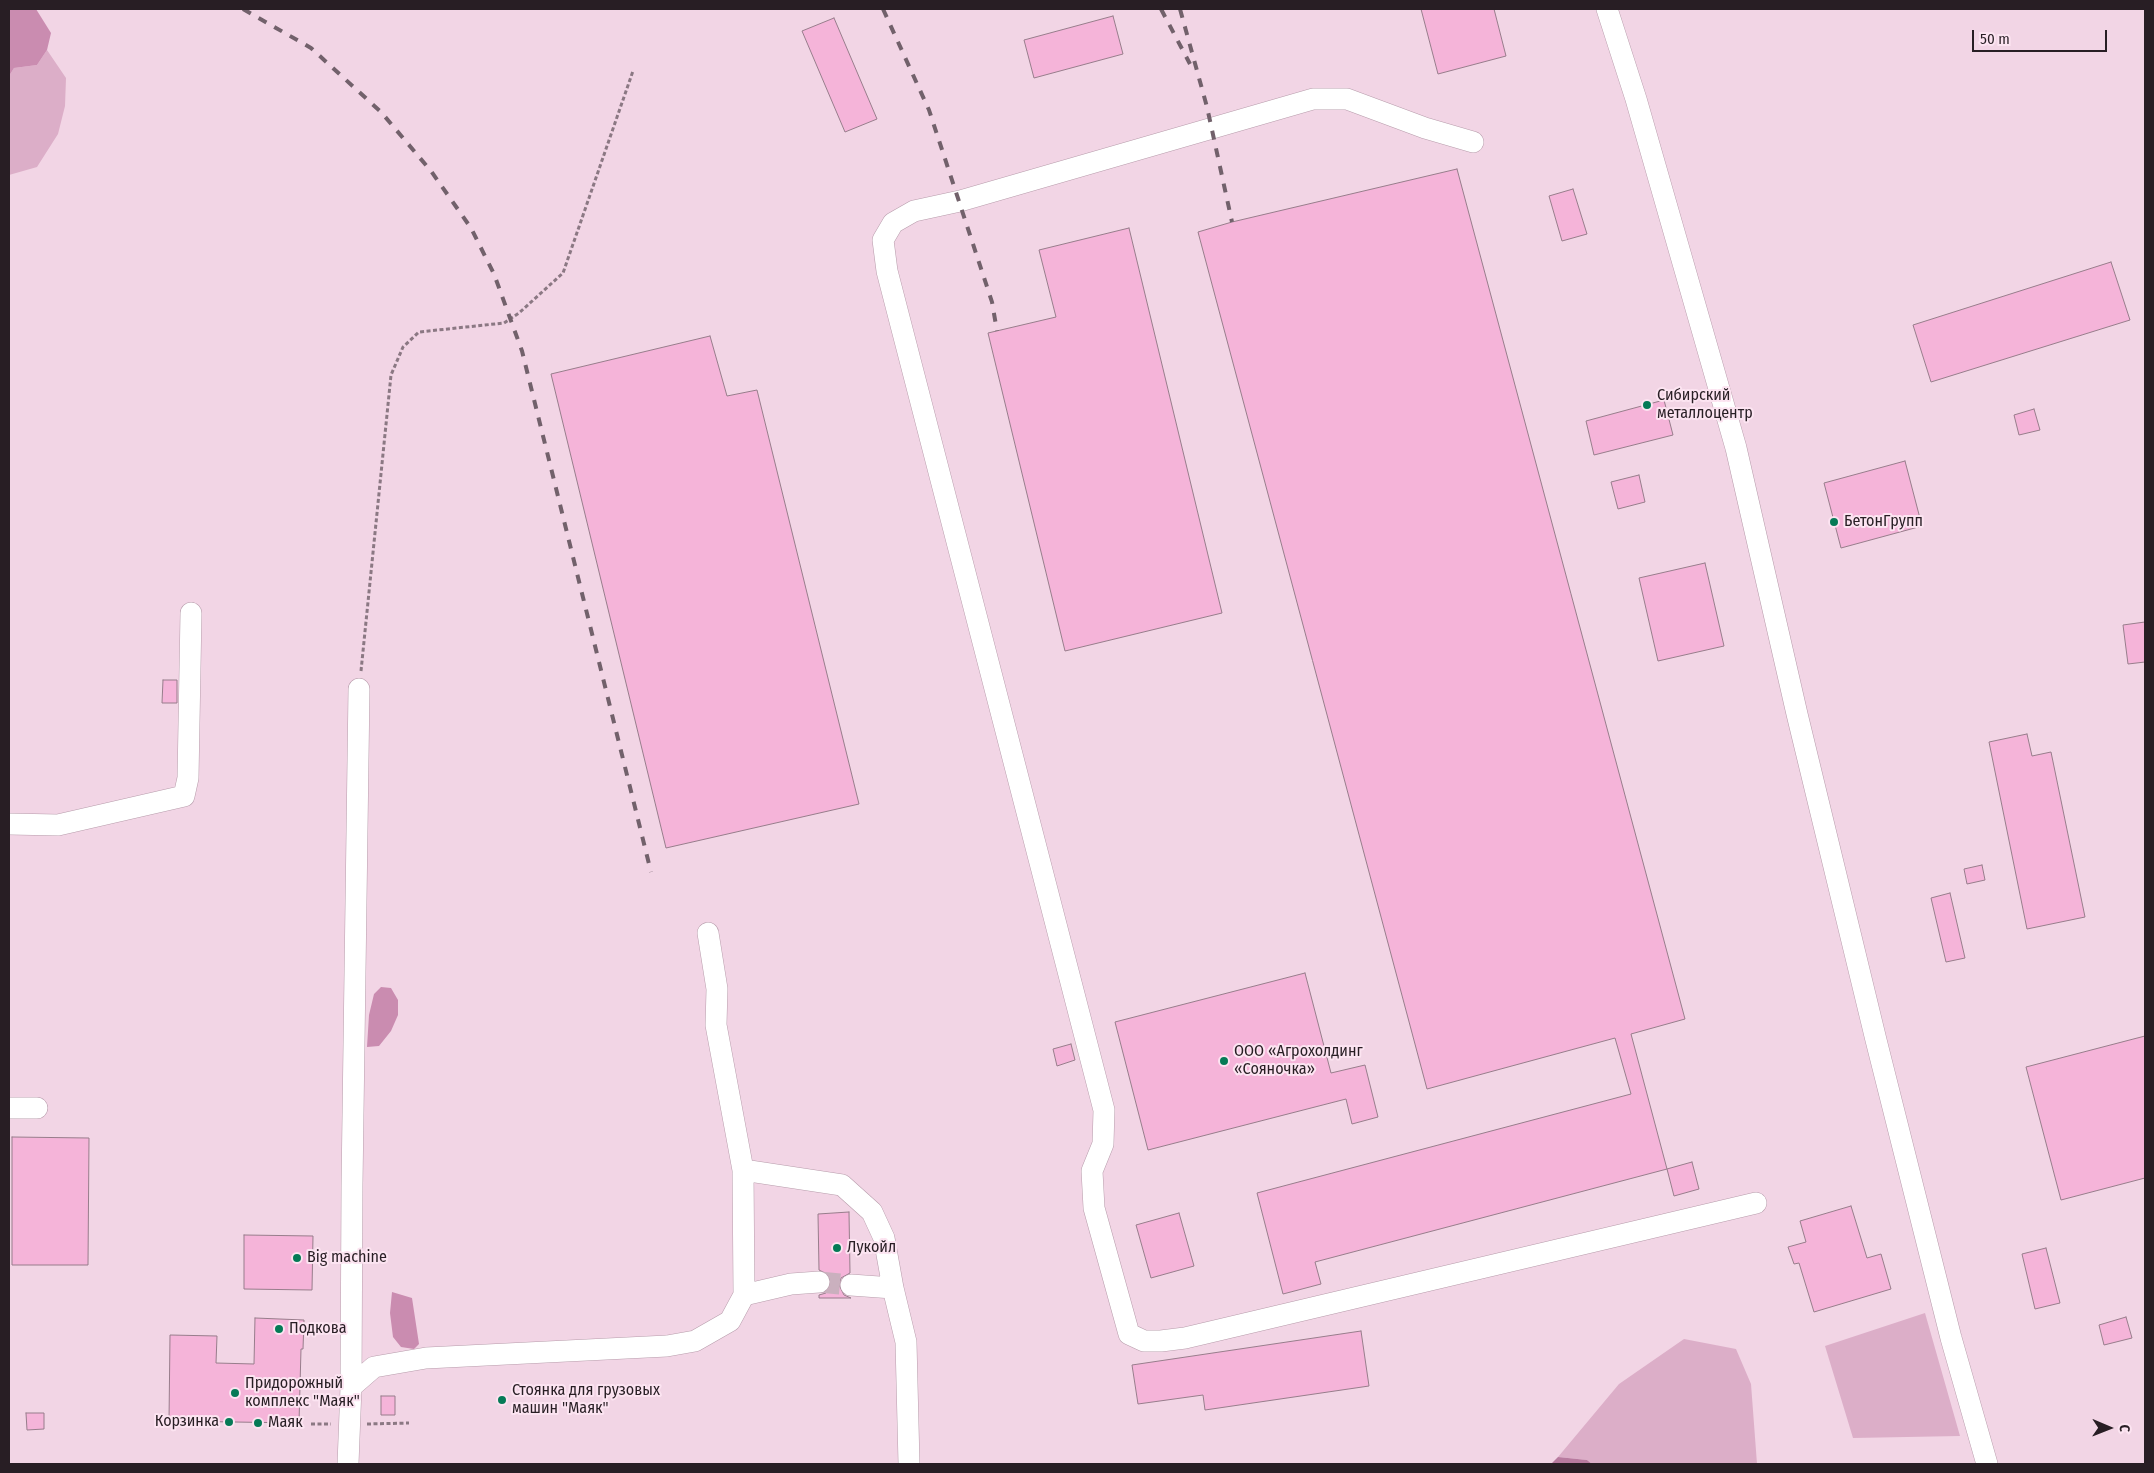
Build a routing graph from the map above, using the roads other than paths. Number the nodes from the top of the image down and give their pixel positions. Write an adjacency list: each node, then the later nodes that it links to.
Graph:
1 (1607, 9): 18 (lane)
2 (1473, 142): 10 (lane)
3 (191, 613): 5 (lane)
4 (359, 689): 15 (lane)
5 (9, 824)
6 (708, 933): 9 (lane)
7 (9, 1108): 8 (lane)
8 (37, 1108)
9 (743, 1170): 13 (lane); 14 (lane)
10 (1756, 1203)
11 (819, 1282): 14 (lane)
12 (851, 1285): 13 (lane)
13 (893, 1288): 17 (lane)
14 (744, 1295): 15 (lane)
15 (351, 1387): 16 (lane)
16 (348, 1464)
17 (909, 1464)
18 (1987, 1464)

